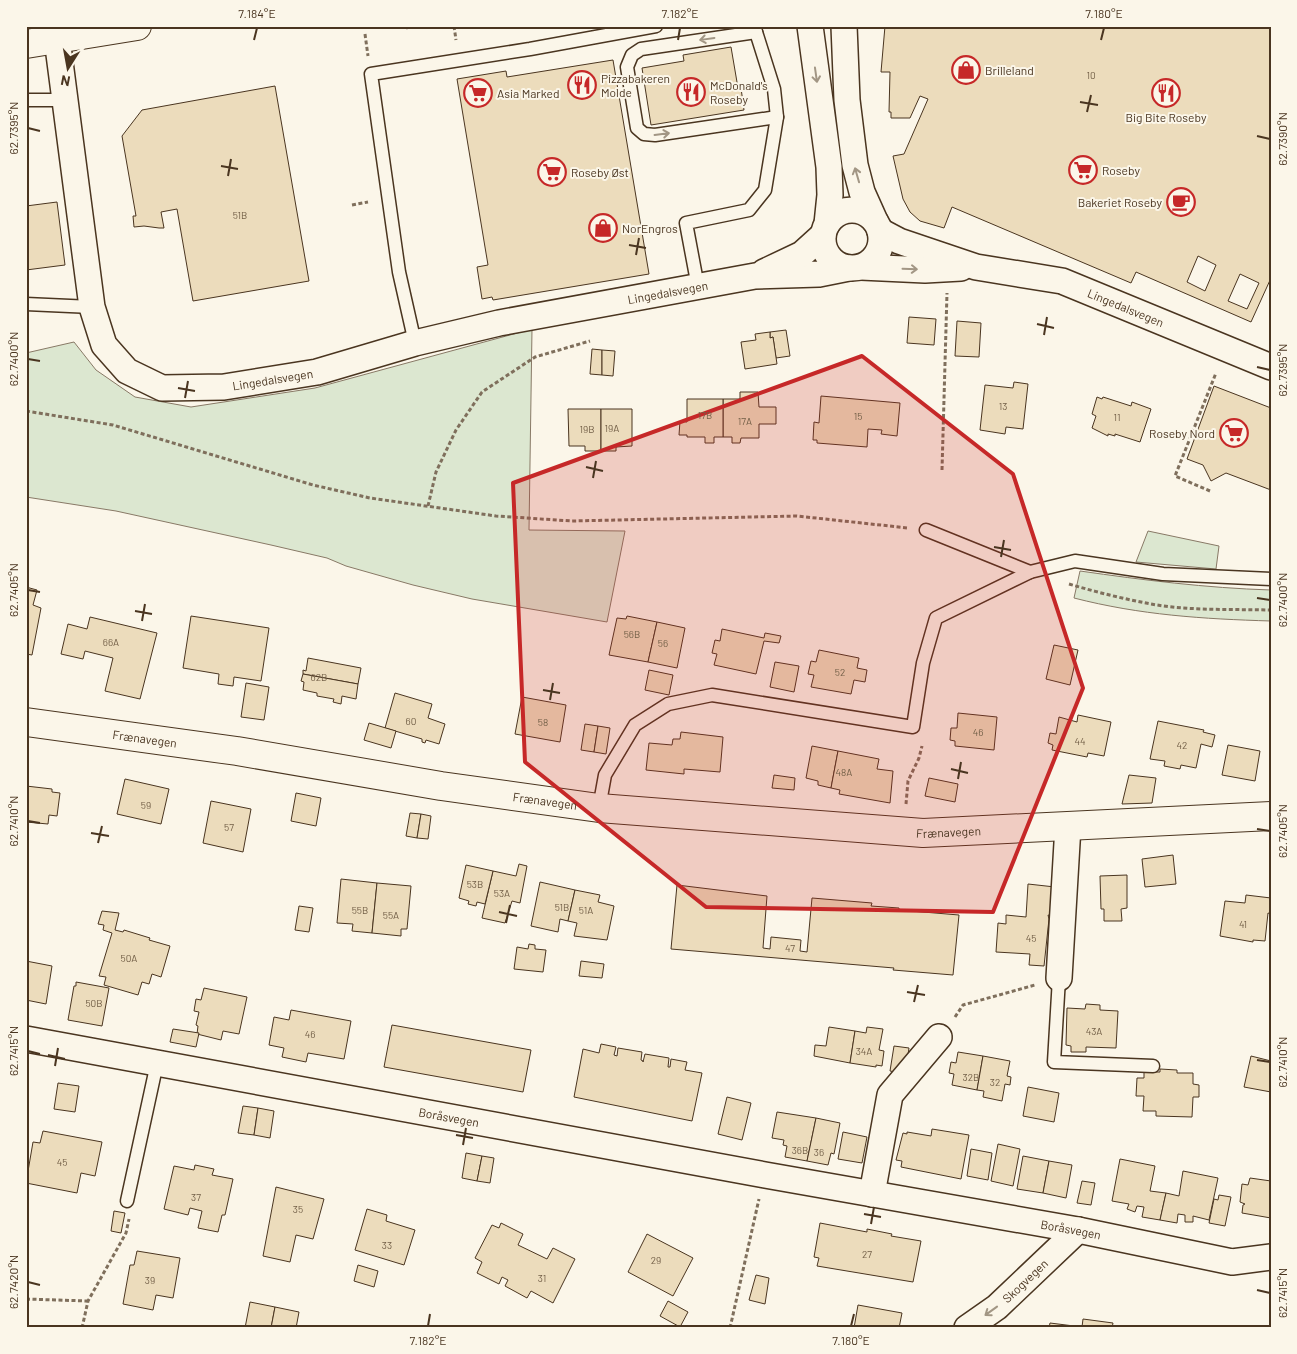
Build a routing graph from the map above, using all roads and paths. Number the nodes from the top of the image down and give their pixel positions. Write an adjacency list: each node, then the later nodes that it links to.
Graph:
1 (137, 26): 6 (main road)
2 (656, 26): 21 (lane)
3 (810, 26): 12 (street, one-way to 12)
4 (844, 26): 11 (street, one-way to 4)
5 (752, 29): 10 (lane); 10 (lane, one-way to 10)
6 (57, 39): 7 (main road); 9 (street, Lingedalsvegen)
7 (26, 44)
8 (26, 100): 9 (lane)
9 (65, 100): 19 (street, Lingedalsvegen)
10 (778, 117): 16 (lane)
11 (877, 226): 12 (street); 13 (street, Lingedalsvegen); 14 (street)
12 (825, 229): 14 (street); 15 (street, Lingedalsvegen)
13 (976, 267): 14 (street, Lingedalsvegen, one-way to 13); 22 (street, Lingedalsvegen)
14 (855, 268): 15 (street, Lingedalsvegen)
15 (755, 276): 16 (street, Lingedalsvegen)
16 (698, 287): 21 (street, Lingedalsvegen)
17 (947, 288): 25 (path)
18 (26, 304): 19 (lane)
19 (92, 307): 21 (street, Lingedalsvegen)
20 (590, 341): 27 (path)
21 (415, 343)
22 (1271, 367)
23 (1216, 372): 26 (path)
24 (26, 411): 27 (path)
25 (942, 470)
26 (1210, 491)
27 (428, 506): 28 (path)
28 (926, 530): 29 (lane)
29 (1030, 572): 30 (lane); 31 (path); 35 (lane)
30 (1271, 579)
31 (1271, 610)
32 (26, 722): 35 (main road, Frænavegen)
33 (922, 746): 34 (path)
34 (906, 805)
35 (599, 808): 37 (main road, Frænavegen)
36 (1271, 816): 37 (main road, Frænavegen)
37 (1068, 826): 38 (street)
38 (1059, 978): 39 (path); 43 (lane)
39 (963, 1005)
40 (939, 1037): 45 (street)
41 (26, 1039): 42 (street, Boråsvegen)
42 (157, 1063): 44 (street, Boråsvegen); 46 (lane)
43 (1153, 1066)
44 (765, 1175): 45 (street, Boråsvegen); 52 (path)
45 (872, 1194): 47 (street, Boråsvegen)
46 (127, 1201): 50 (path)
47 (1078, 1230): 48 (street, Boråsvegen); 53 (street, Skogvegen, one-way to 53)
48 (1271, 1258)
49 (26, 1299): 50 (path)
50 (88, 1301): 51 (path)
51 (82, 1328)
52 (730, 1328)
53 (967, 1328)

